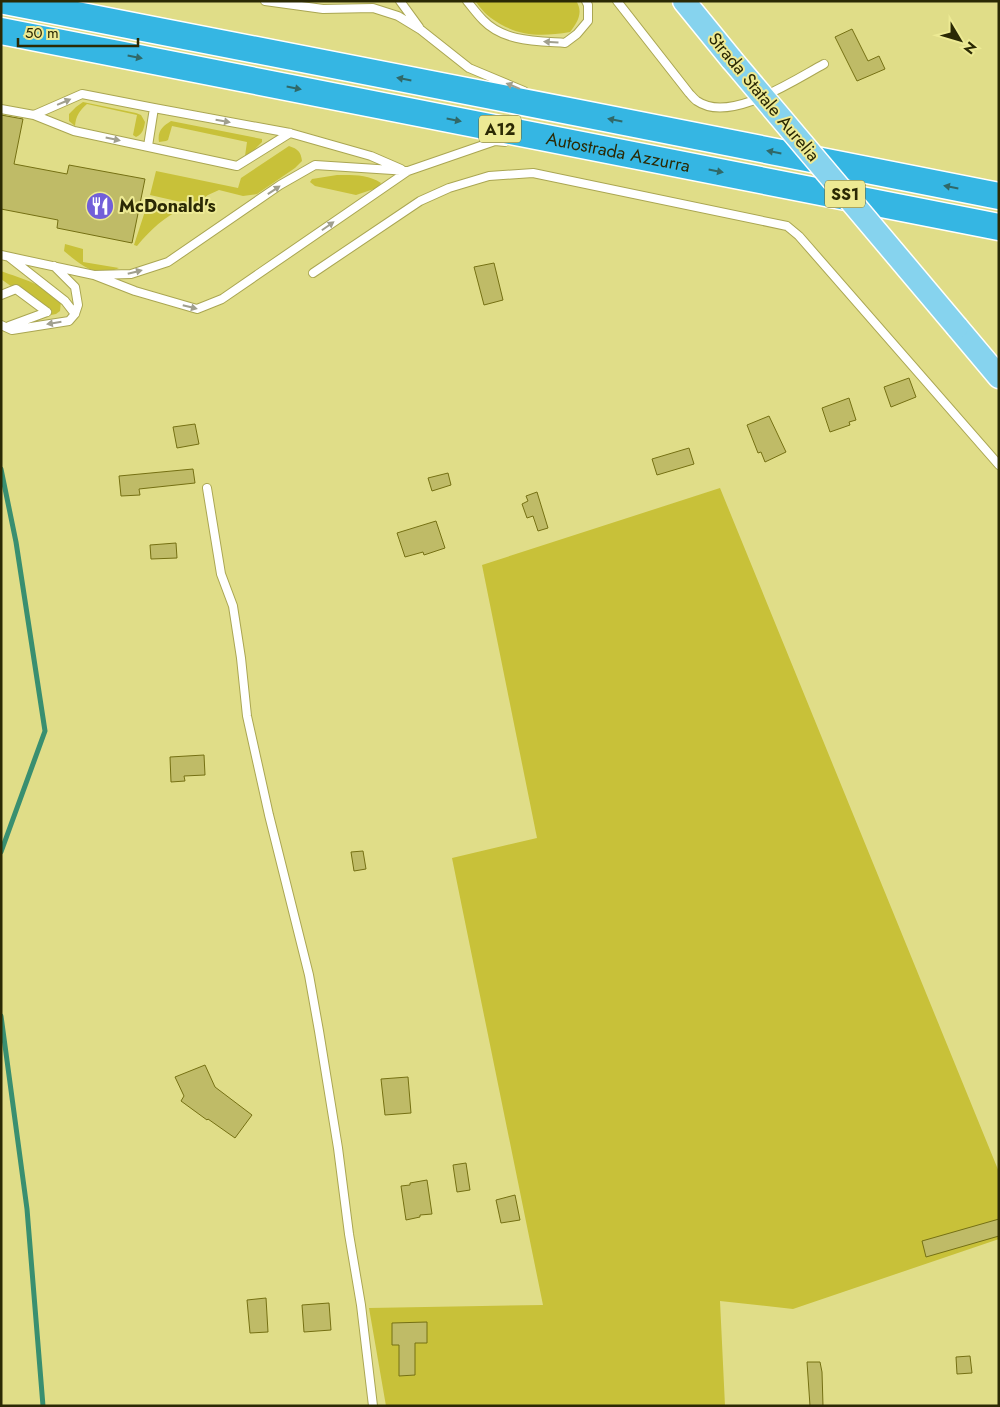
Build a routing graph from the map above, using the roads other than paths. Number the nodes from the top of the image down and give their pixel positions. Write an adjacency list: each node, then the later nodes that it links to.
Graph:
1 (5, 1): 15 (highway, Autostrada Azzurra / A12, one-way to 1)
2 (265, 1): 8 (lane)
3 (400, 1): 8 (lane)
4 (468, 1): 5 (lane, one-way to 4)
5 (586, 1)
6 (617, 1): 10 (lane)
7 (684, 1): 32 (main road, Strada Statale Aurelia / SS1, bridge)
8 (422, 30): 11 (lane, one-way to 8)
9 (1, 31): 20 (highway, Autostrada Azzurra / A12, one-way to 20)
10 (824, 64)
11 (530, 94)
12 (539, 97): 15 (lane)
13 (154, 108): 16 (lane, one-way to 13); 17 (lane, one-way to 17); 21 (lane)
14 (1, 109): 16 (lane)
15 (574, 112): 23 (highway, Autostrada Azzurra / A12, one-way to 15)
16 (34, 115): 21 (lane, one-way to 21)
17 (290, 133): 21 (lane); 22 (lane)
18 (514, 142): 22 (lane)
19 (523, 142): 20 (lane)
20 (580, 144): 24 (highway, Autostrada Azzurra / A12, one-way to 24)
21 (148, 146)
22 (408, 171): 28 (lane, one-way to 22); 28 (lane, one-way to 22)
23 (999, 196)
24 (999, 227)
25 (4, 255): 26 (lane); 30 (lane)
26 (52, 265): 28 (lane); 30 (lane)
27 (313, 273): 33 (lane)
28 (94, 275)
29 (1, 295): 31 (lane)
30 (75, 314): 31 (lane, one-way to 31)
31 (1, 323)
32 (999, 378)
33 (999, 465)
34 (207, 488): 35 (lane)
35 (373, 1406)

